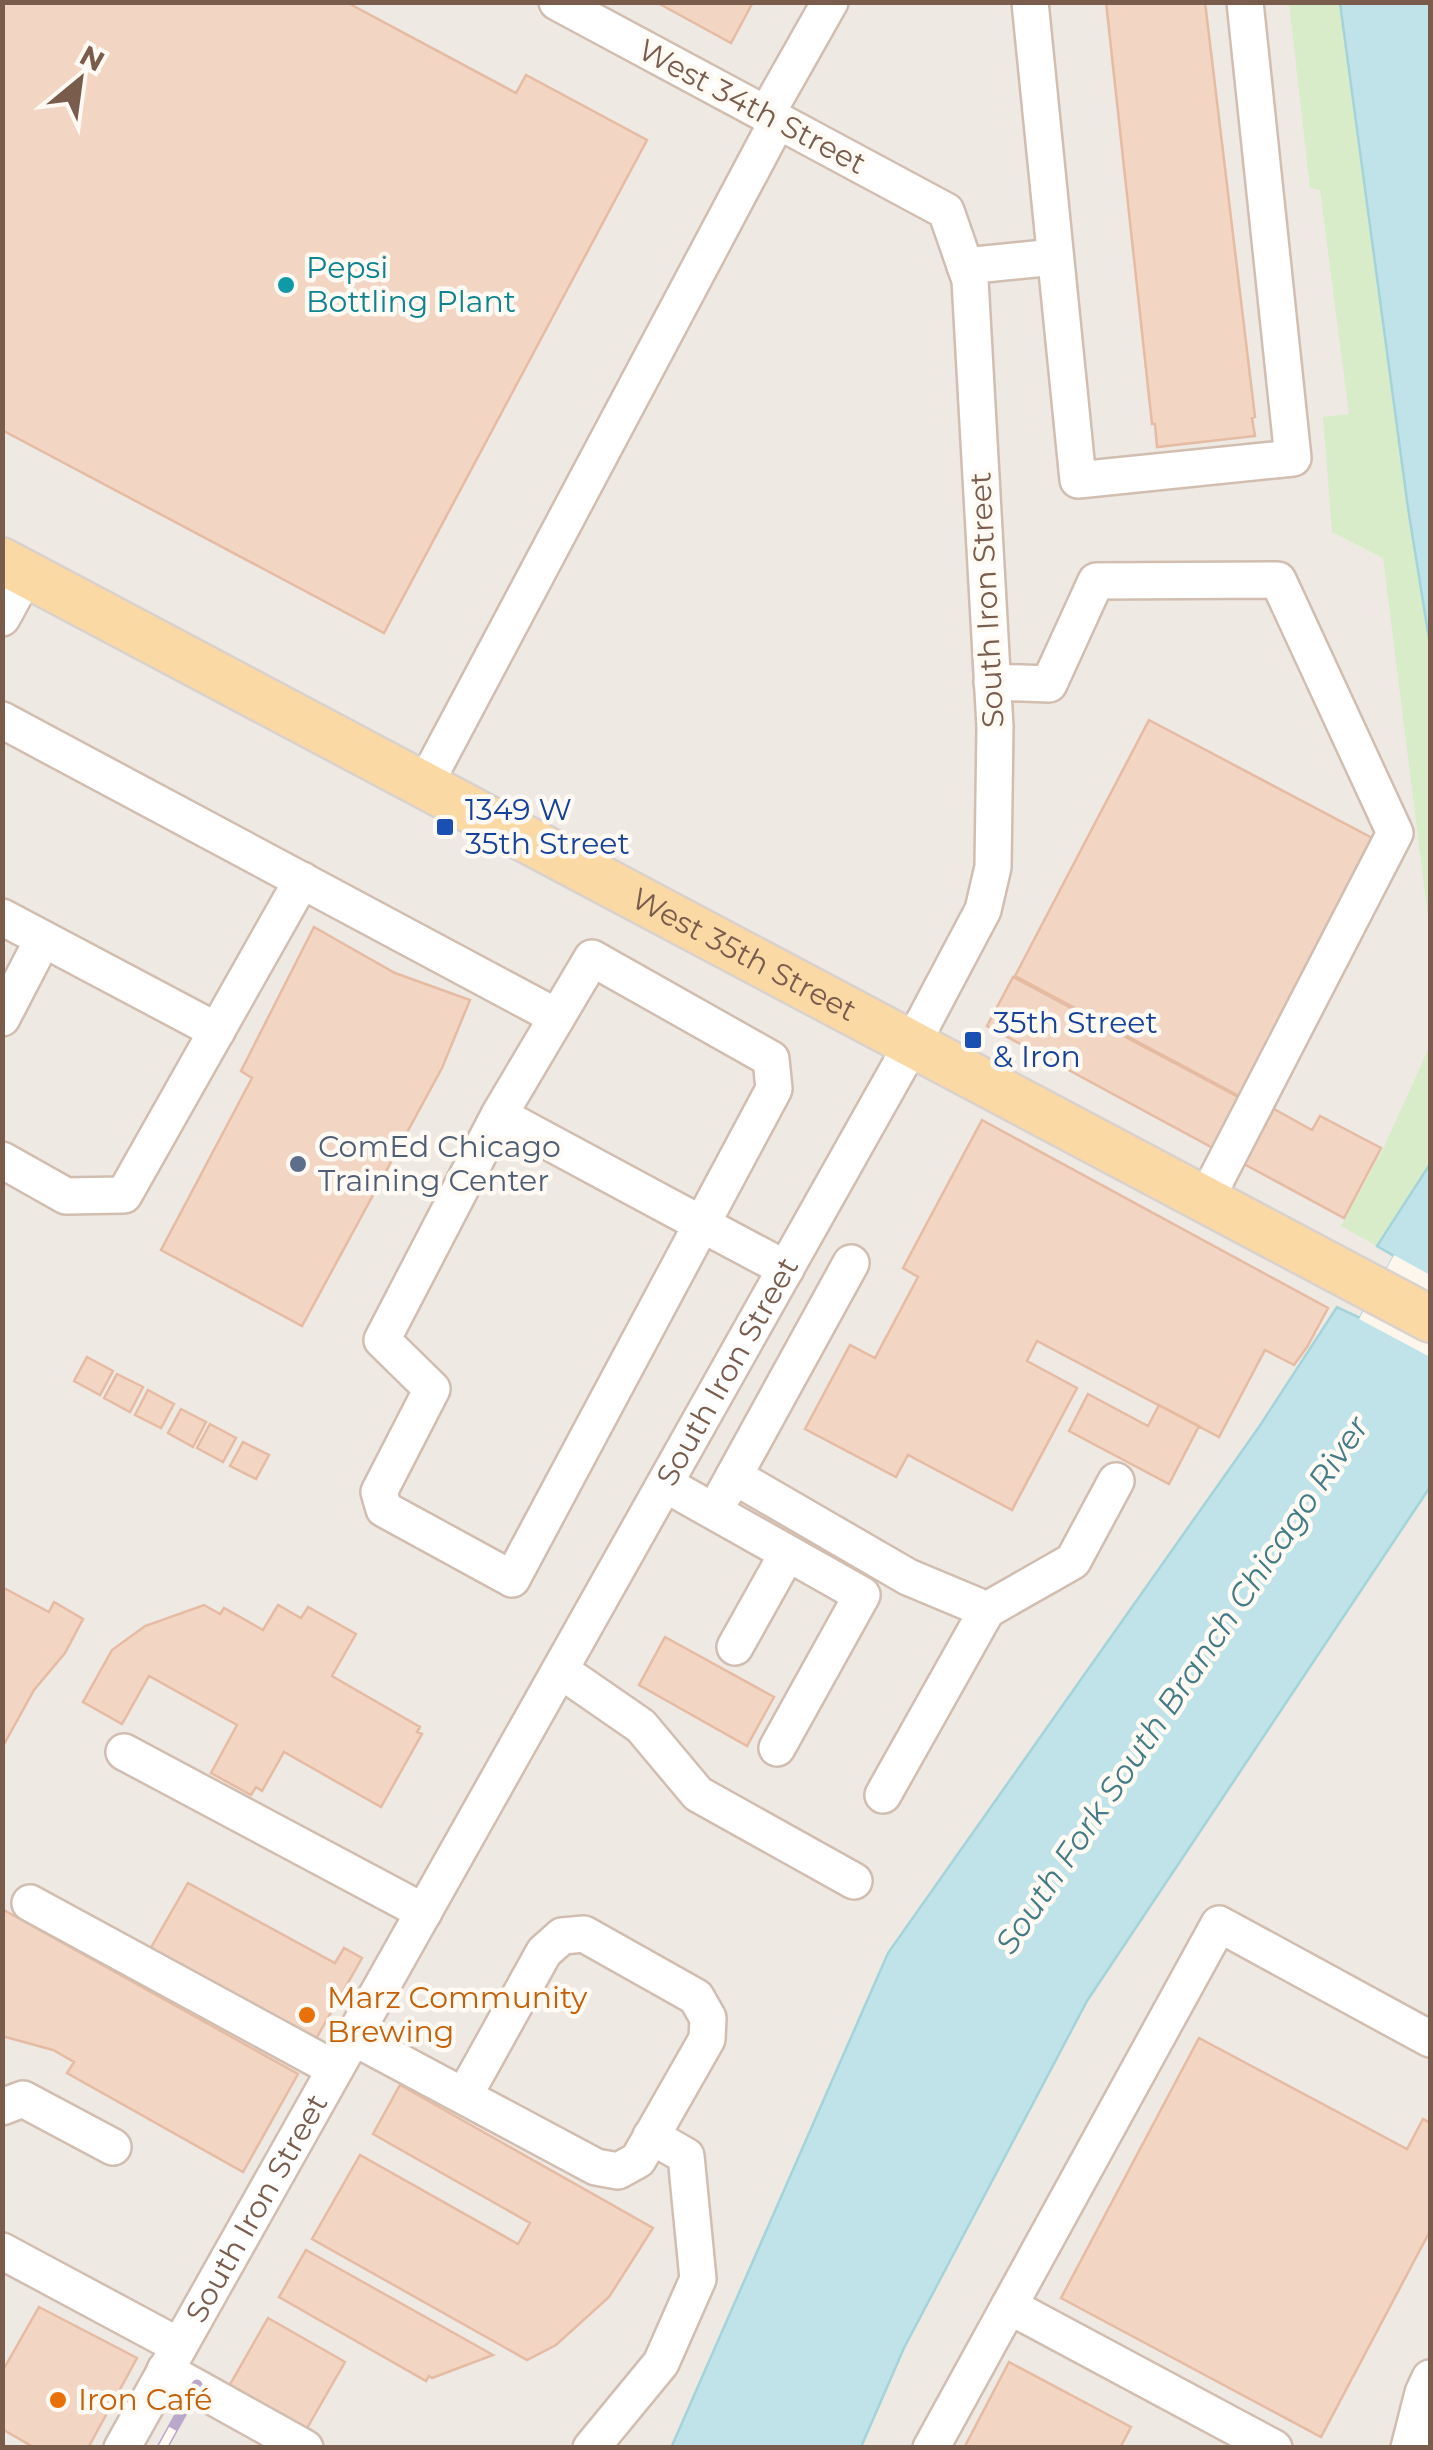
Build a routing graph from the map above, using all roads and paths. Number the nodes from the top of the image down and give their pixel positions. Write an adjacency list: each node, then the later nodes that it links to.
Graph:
1 (558, 2): 5 (street, West 34th Street)
2 (830, 2): 5 (street)
3 (1030, 2): 7 (street)
4 (1245, 2): 7 (street)
5 (772, 117): 6 (street, West 34th Street); 13 (street)
6 (946, 211): 8 (street, South Iron Street)
7 (1054, 257): 8 (street)
8 (964, 266): 11 (street, South Iron Street)
9 (14, 568): 10 (street); 13 (main road, West 35th Street)
10 (2, 618)
11 (992, 682): 20 (street, South Iron Street); 23 (street)
12 (2, 720): 14 (street)
13 (424, 786): 20 (main road, West 35th Street)
14 (302, 880): 17 (street); 19 (street)
15 (2, 918): 16 (street)
16 (43, 939): 18 (street); 19 (street)
17 (557, 1017): 21 (street); 24 (street)
18 (2, 1018)
19 (217, 1030): 22 (street)
20 (912, 1046): 23 (main road, West 35th Street); 26 (street, South Iron Street)
21 (499, 1115): 24 (street); 24 (street)
22 (2, 1160)
23 (1204, 1202): 27 (main road, West 35th Street)
24 (703, 1225): 26 (street)
25 (851, 1262): 28 (street)
26 (786, 1269): 30 (street, South Iron Street)
27 (1430, 1319)
28 (734, 1476): 31 (street); 33 (street)
29 (1116, 1482): 33 (street)
30 (665, 1484): 31 (street); 35 (street, South Iron Street)
31 (714, 1512): 32 (street)
32 (787, 1554): 34 (street); 36 (street)
33 (987, 1610): 38 (street)
34 (736, 1647)
35 (560, 1670): 39 (street); 41 (street, South Iron Street)
36 (777, 1748)
37 (124, 1752): 41 (street)
38 (883, 1795)
39 (854, 1881)
40 (30, 1903): 44 (street)
41 (424, 1912): 42 (street, South Iron Street)
42 (353, 2037): 44 (street, South Iron Street); 45 (street)
43 (1430, 2039): 50 (street)
44 (335, 2069): 51 (street, South Iron Street)
45 (464, 2096): 47 (street); 47 (street)
46 (2, 2106): 48 (street)
47 (651, 2136): 56 (street)
48 (114, 2148)
49 (2, 2251): 51 (street)
50 (1009, 2306): 57 (street); 58 (street)
51 (172, 2358): 54 (street, South Iron Street); 55 (street)
52 (1430, 2378): 59 (street)
53 (1430, 2427): 59 (street)
54 (122, 2448)
55 (304, 2448)
56 (591, 2448)
57 (931, 2448)
58 (1274, 2448)
59 (1412, 2448)

